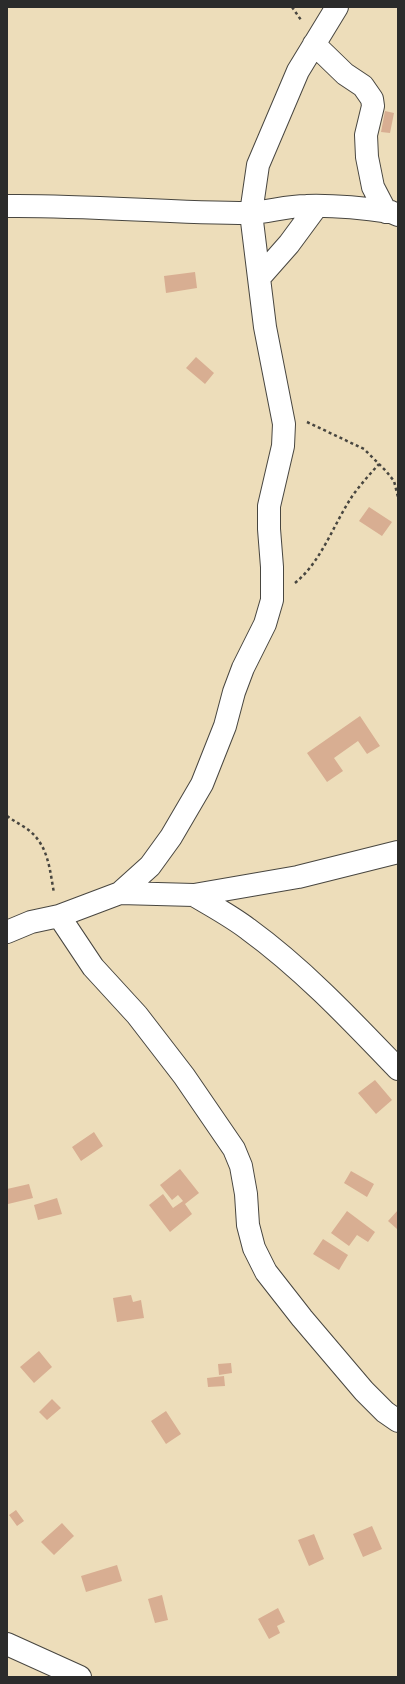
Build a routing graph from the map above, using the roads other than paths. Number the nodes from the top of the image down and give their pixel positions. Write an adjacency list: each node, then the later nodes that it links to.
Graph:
1 (337, 7): 2 (street)
2 (314, 44): 5 (street); 6 (street)
3 (7, 206): 5 (street)
4 (317, 206): 5 (street); 6 (street); 7 (street)
5 (250, 213): 7 (street)
6 (392, 214)
7 (259, 278): 9 (street)
8 (398, 852): 10 (street)
9 (120, 893): 10 (street); 11 (street)
10 (194, 894): 13 (street)
11 (59, 916): 12 (street); 14 (street)
12 (7, 932)
13 (398, 1069)
14 (398, 1420)
15 (7, 1644): 16 (street)
16 (80, 1677)

